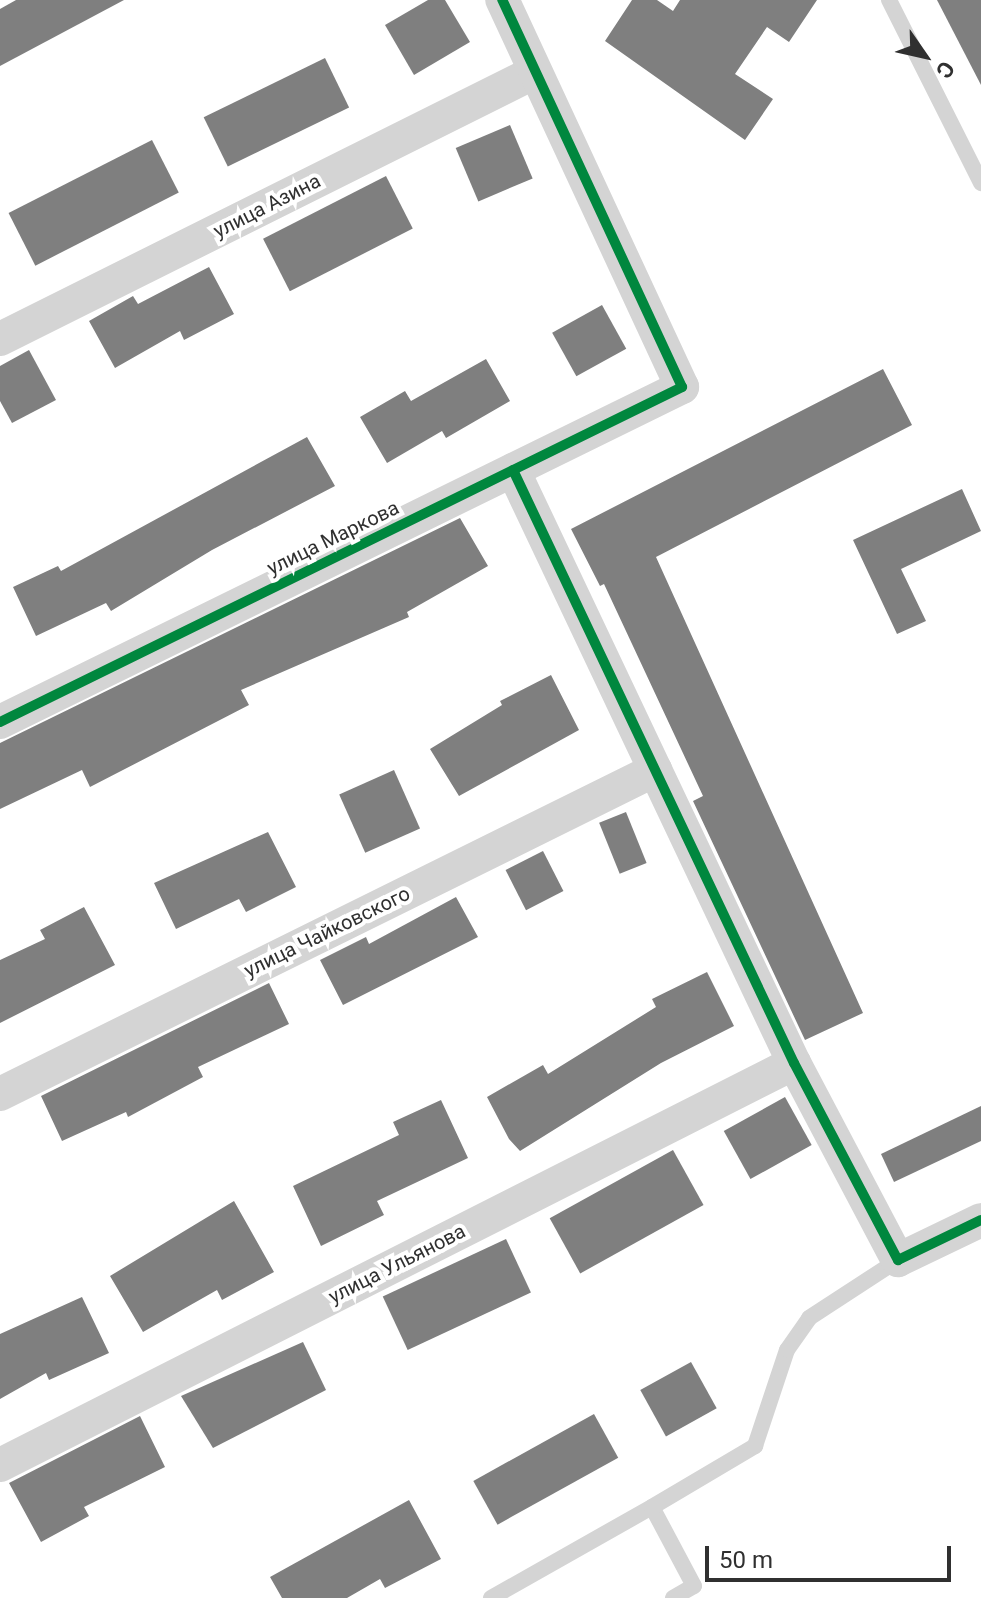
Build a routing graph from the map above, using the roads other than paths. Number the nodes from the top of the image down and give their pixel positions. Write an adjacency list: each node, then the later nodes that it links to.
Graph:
1 (502, 0): 3 (street)
2 (889, 0): 4 (lane)
3 (533, 73): 5 (street, улица Азина); 6 (street, улица Маркова)
4 (981, 183)
5 (0, 339)
6 (513, 470): 7 (street, улица Маркова); 8 (street)
7 (0, 722)
8 (655, 770): 9 (street); 10 (street, улица Чайковского)
9 (794, 1063): 12 (street); 13 (street, улица Ульянова)
10 (0, 1094)
11 (981, 1220): 12 (street)
12 (898, 1260): 14 (lane)
13 (0, 1465)
14 (652, 1507): 15 (lane); 16 (lane)
15 (491, 1598)
16 (673, 1598)

